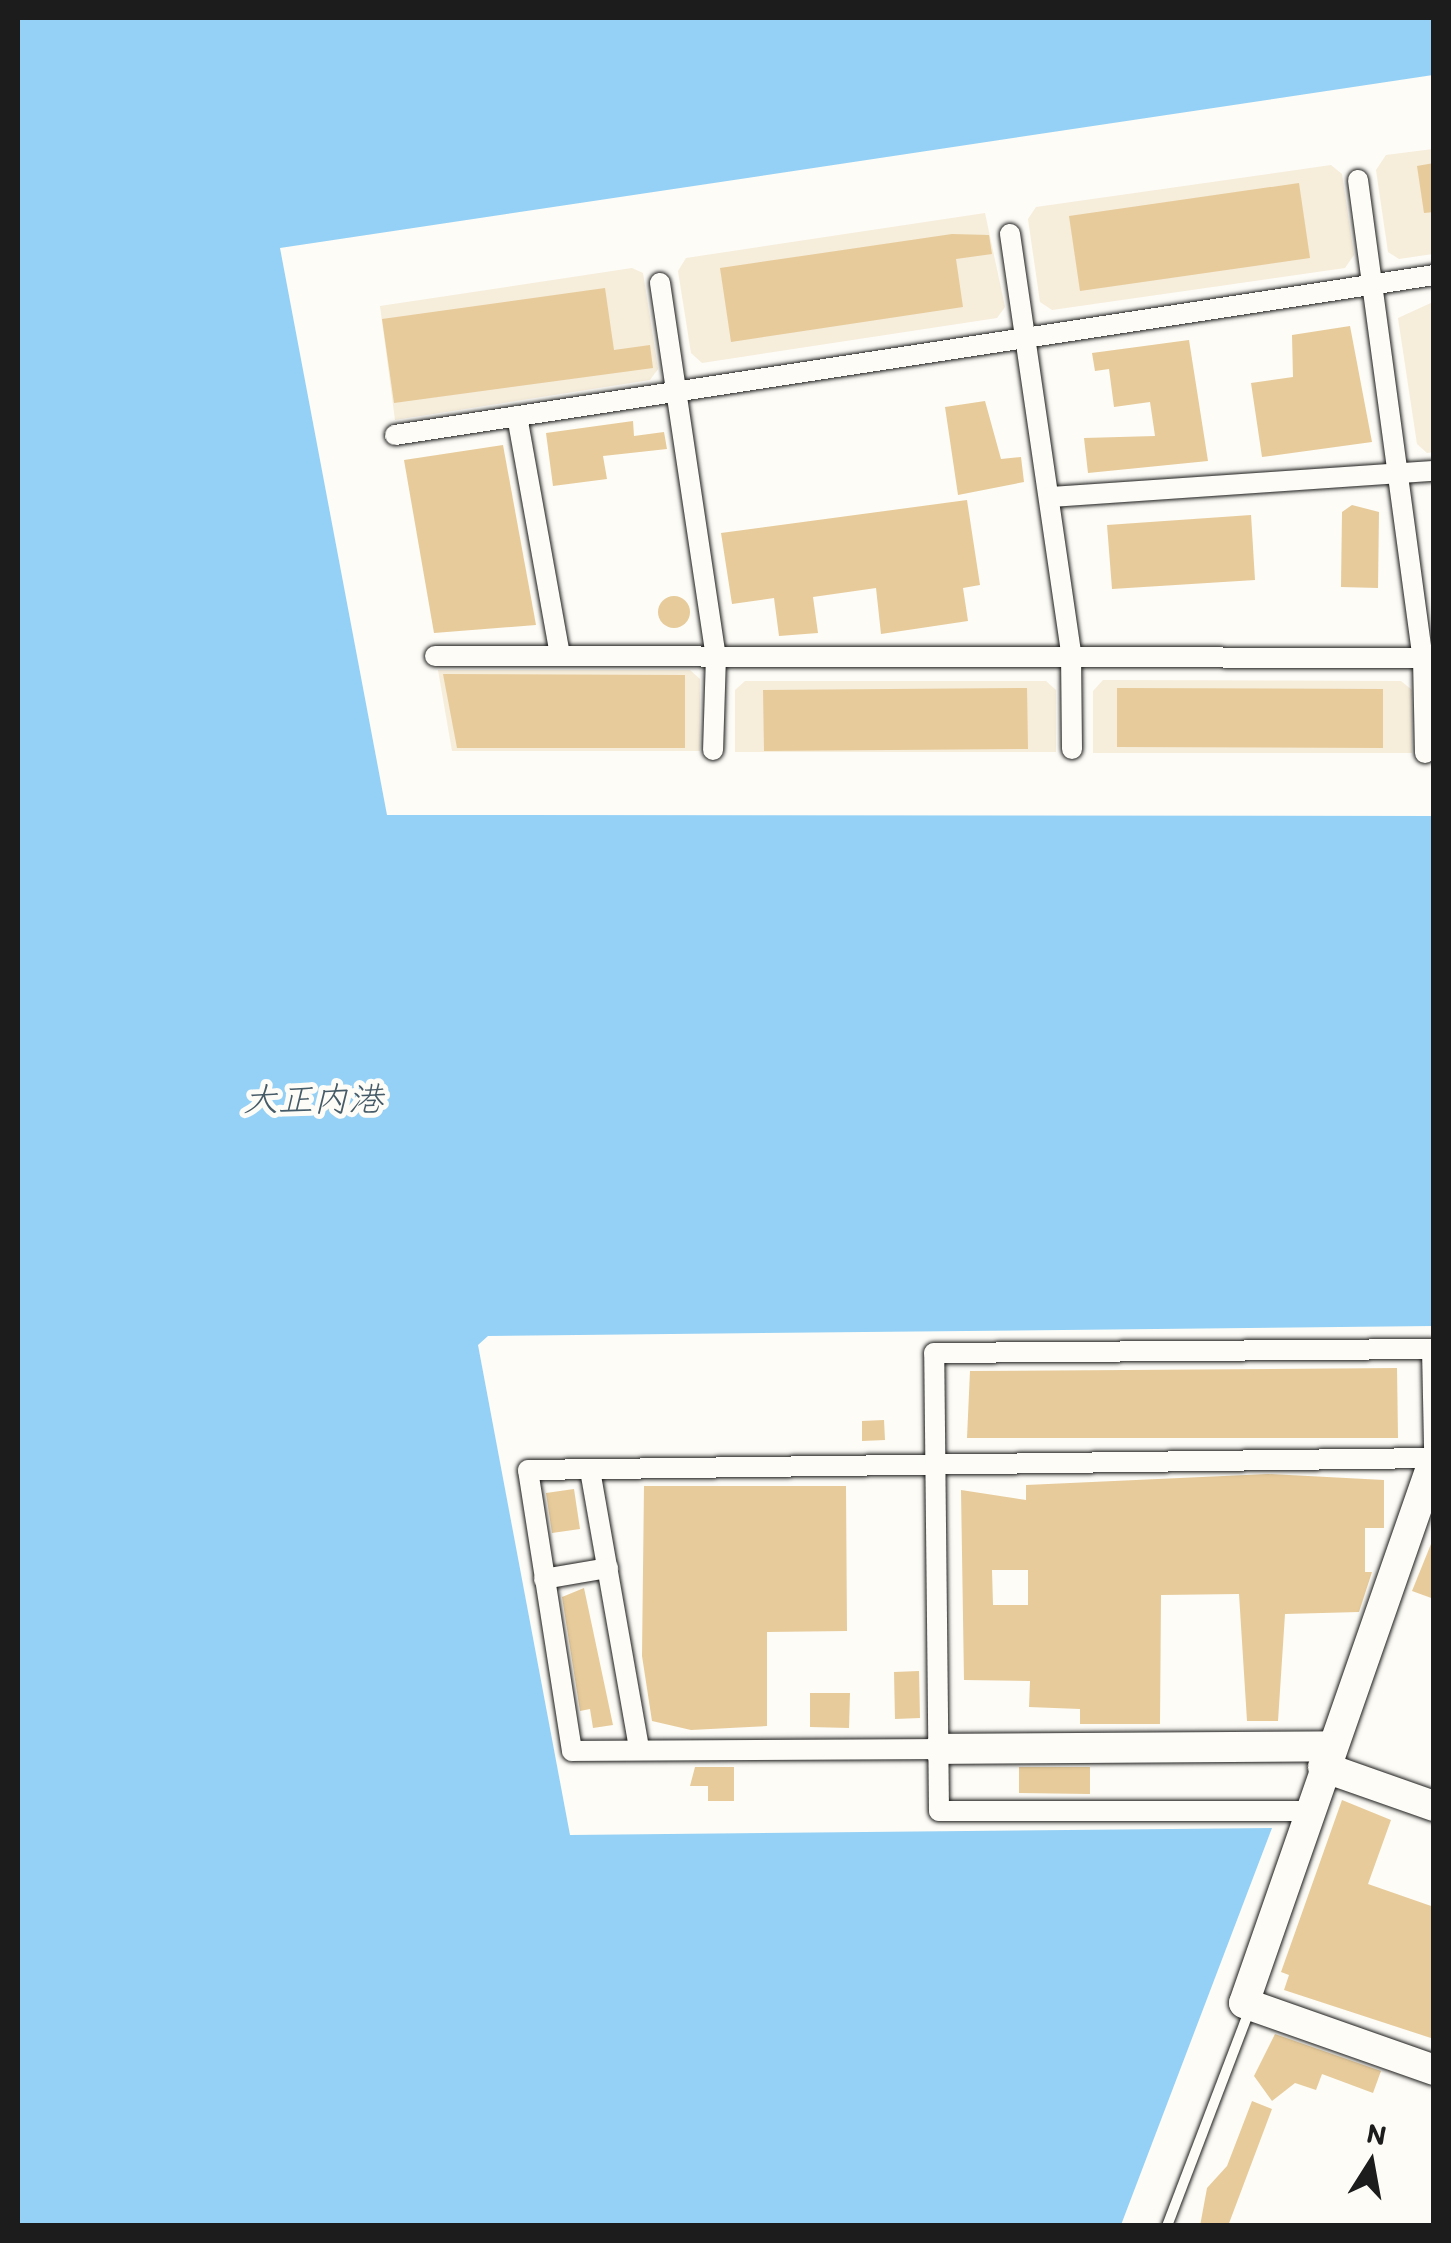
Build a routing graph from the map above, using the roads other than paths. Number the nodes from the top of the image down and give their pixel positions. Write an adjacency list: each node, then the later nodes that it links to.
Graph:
1 (1358, 180): 5 (street)
2 (1010, 234): 6 (street)
3 (1434, 275): 5 (street)
4 (660, 283): 7 (street)
5 (1372, 283): 6 (street); 11 (street)
6 (1027, 338): 7 (street); 12 (street)
7 (674, 392): 8 (street); 16 (street)
8 (518, 416): 9 (street); 15 (street)
9 (395, 435)
10 (1434, 471): 11 (street)
11 (1398, 474): 12 (street); 17 (street)
12 (1050, 497): 13 (street)
13 (1070, 653): 16 (street); 17 (street); 18 (street)
14 (434, 656): 15 (street)
15 (560, 656): 16 (street)
16 (716, 656): 19 (street)
17 (1428, 658): 20 (street)
18 (1072, 749)
19 (713, 750)
20 (1425, 752)
21 (1432, 1349): 22 (street); 24 (street)
22 (1434, 1448)
23 (1434, 1458): 24 (street); 30 (street)
24 (936, 1464): 25 (street); 29 (street)
25 (590, 1470): 26 (street); 27 (street)
26 (608, 1568): 27 (street); 28 (street)
27 (544, 1580): 28 (street)
28 (639, 1749): 29 (street)
29 (939, 1749): 30 (street); 32 (street)
30 (1327, 1757): 31 (street); 32 (street)
31 (1434, 1806)
32 (1308, 1811): 33 (street)
33 (1251, 2005): 34 (street); 35 (lane)
34 (1434, 2070)
35 (1167, 2226)

